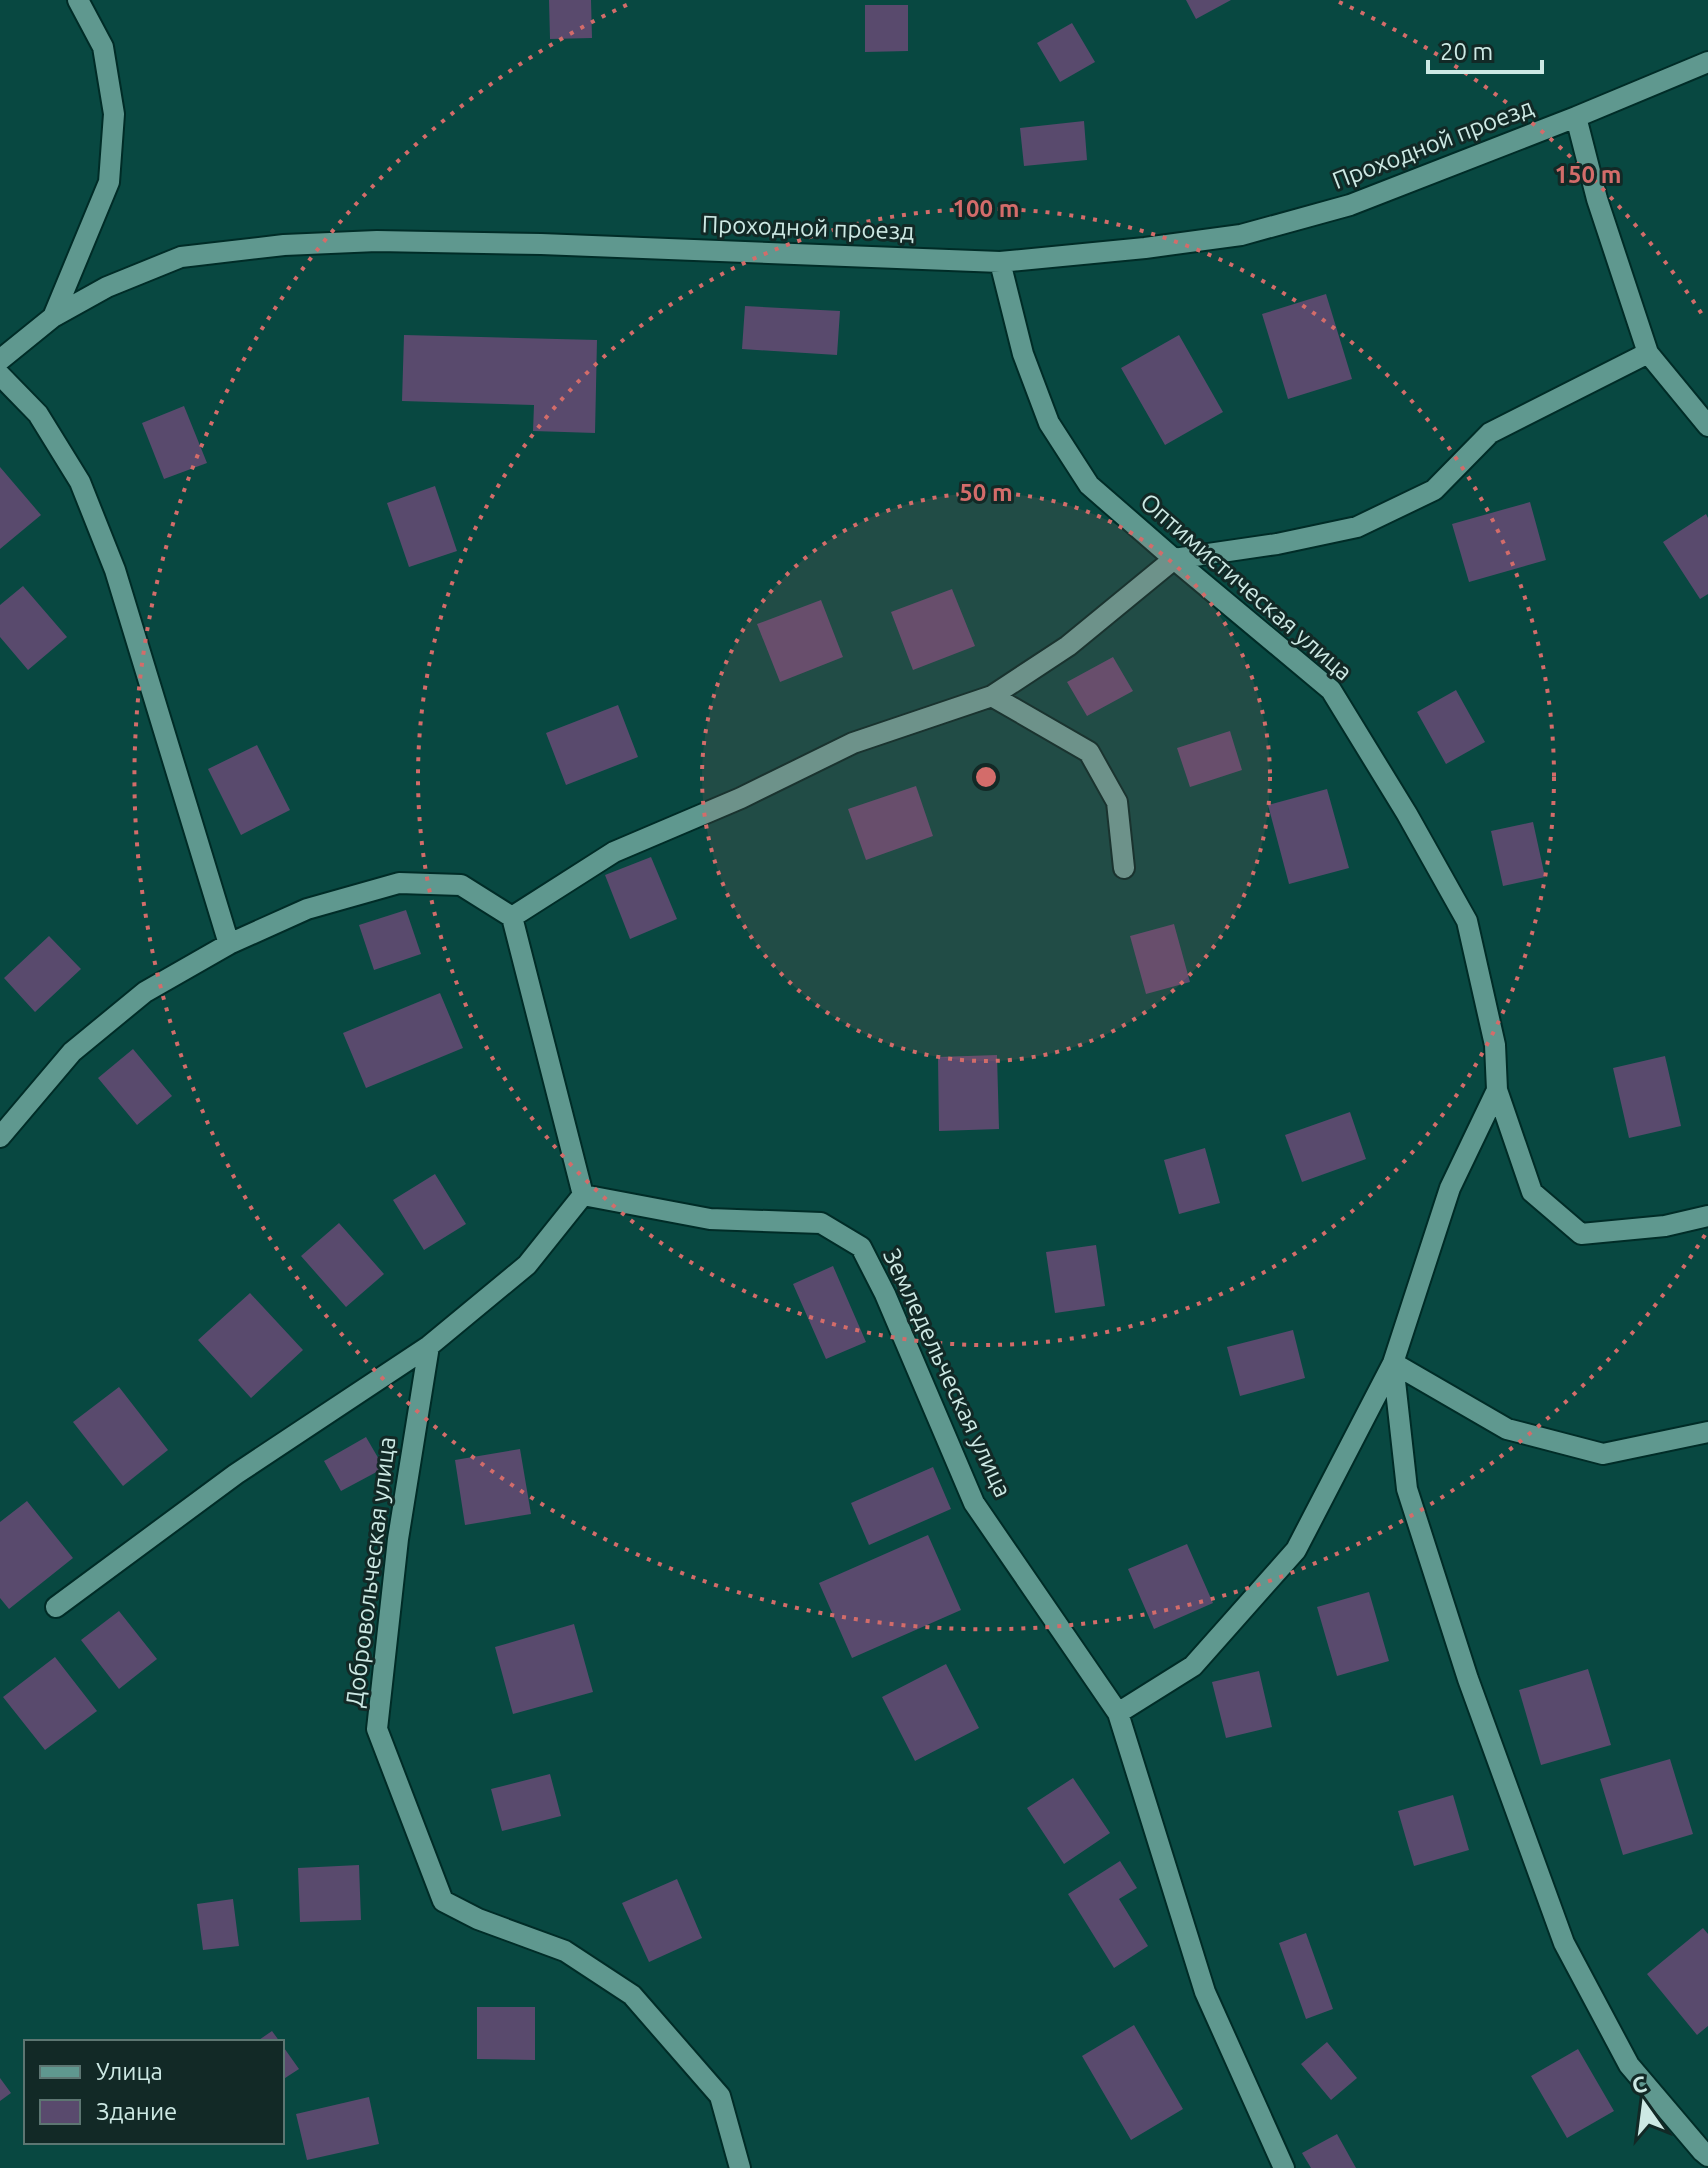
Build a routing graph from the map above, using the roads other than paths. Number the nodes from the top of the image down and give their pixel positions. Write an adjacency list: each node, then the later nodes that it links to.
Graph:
1 (78, 0): 5 (street)
2 (1708, 62): 3 (street, Проходной проезд)
3 (1576, 117): 4 (street, Проходной проезд); 6 (street)
4 (1000, 262): 5 (street, Проходной проезд); 10 (street, Оптимистическая улица)
5 (53, 317): 7 (street, Проходной проезд)
6 (1648, 353): 9 (street); 10 (street)
7 (0, 360)
8 (0, 375): 14 (street)
9 (1708, 426)
10 (1174, 559): 11 (street); 15 (street, Оптимистическая улица)
11 (992, 696): 12 (street); 13 (street)
12 (1124, 868)
13 (512, 917): 14 (street); 17 (street)
14 (229, 944): 16 (street)
15 (1497, 1090): 18 (street); 20 (street)
16 (0, 1137)
17 (583, 1195): 19 (street); 23 (street, Земледельческая улица)
18 (1708, 1216)
19 (429, 1346): 22 (street); 25 (street, Добровольческая улица)
20 (1393, 1363): 21 (street); 23 (street); 24 (street)
21 (1708, 1432)
22 (56, 1607)
23 (1118, 1713): 26 (street, Земледельческая улица)
24 (1708, 2156)
25 (740, 2168)
26 (1284, 2168)

